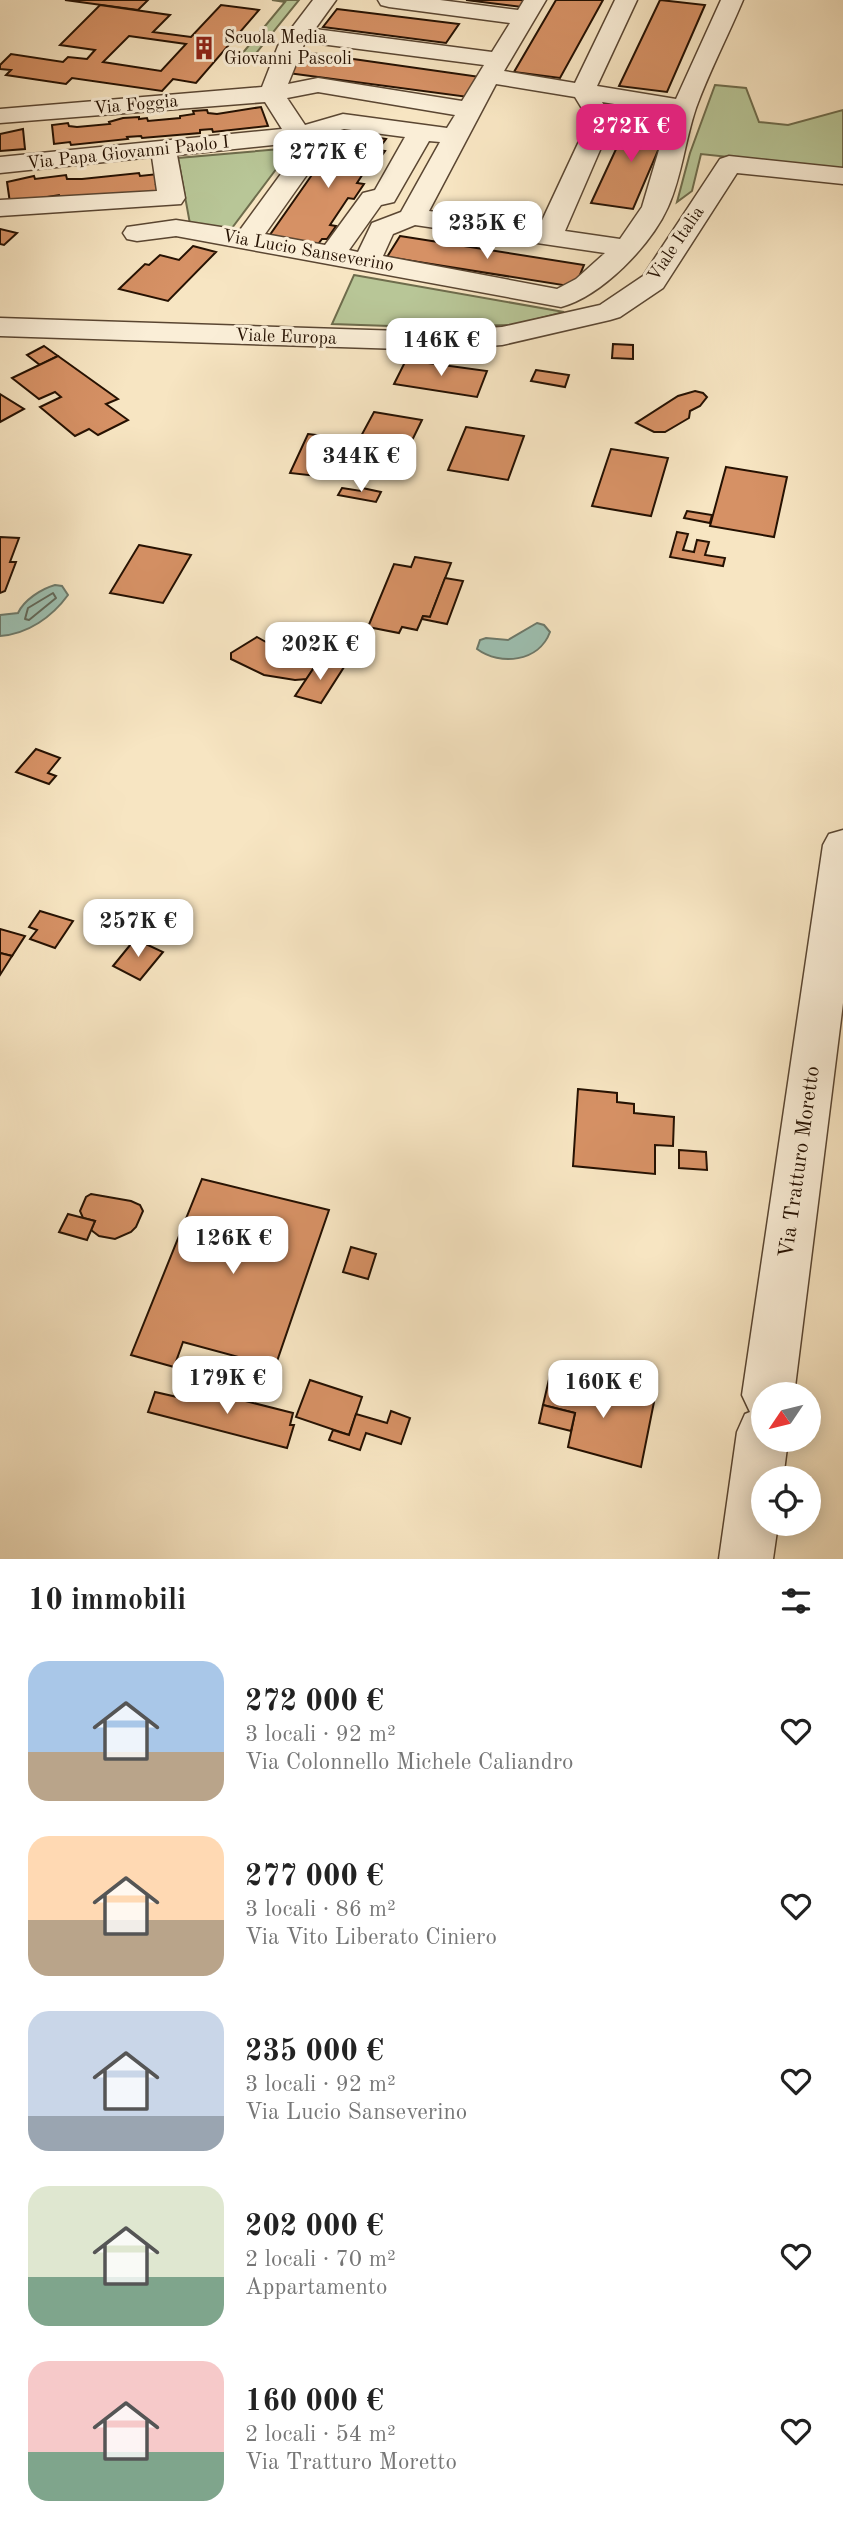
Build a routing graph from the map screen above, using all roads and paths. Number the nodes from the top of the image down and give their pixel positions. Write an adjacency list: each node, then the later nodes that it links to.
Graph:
1 (325, 0): 6 (street)
2 (388, 0): 5 (street)
3 (626, 0): 9 (street)
4 (732, 0): 10 (street)
5 (530, 9): 7 (street)
6 (299, 34): 7 (street); 8 (street)
7 (494, 68): 9 (street); 11 (street)
8 (276, 83): 11 (street, Via Foggia); 12 (street, Via Foggia); 14 (street)
9 (583, 91): 10 (street); 24 (street)
10 (684, 108): 19 (street)
11 (470, 110): 15 (street)
12 (0, 117)
13 (421, 131): 14 (street, Via Papa Giovanni Paolo I); 15 (street, Via Papa Giovanni Paolo I); 27 (street)
14 (298, 135): 16 (street, Via Papa Giovanni Paolo I); 25 (street)
15 (455, 137): 22 (street)
16 (163, 150): 17 (street, Via Papa Giovanni Paolo I); 20 (street)
17 (0, 165)
18 (843, 176): 21 (street, Viale Italia)
19 (655, 207): 21 (street); 26 (street)
20 (0, 208)
21 (697, 213): 29 (street, Viale Italia)
22 (412, 217): 24 (street); 28 (street)
23 (138, 233): 25 (street, Via Lucio Sanseverino)
24 (549, 235): 26 (street)
25 (248, 239): 27 (street, Via Lucio Sanseverino)
26 (627, 248): 28 (street, Via Lucio Sanseverino)
27 (332, 255): 28 (street, Via Lucio Sanseverino)
28 (367, 262)
29 (610, 311): 30 (street, Viale Europa)
30 (0, 327)
31 (843, 845): 32 (street, Via Tratturo Moretto)
32 (770, 1382)
33 (760, 1452): 34 (street)
34 (746, 1559)

